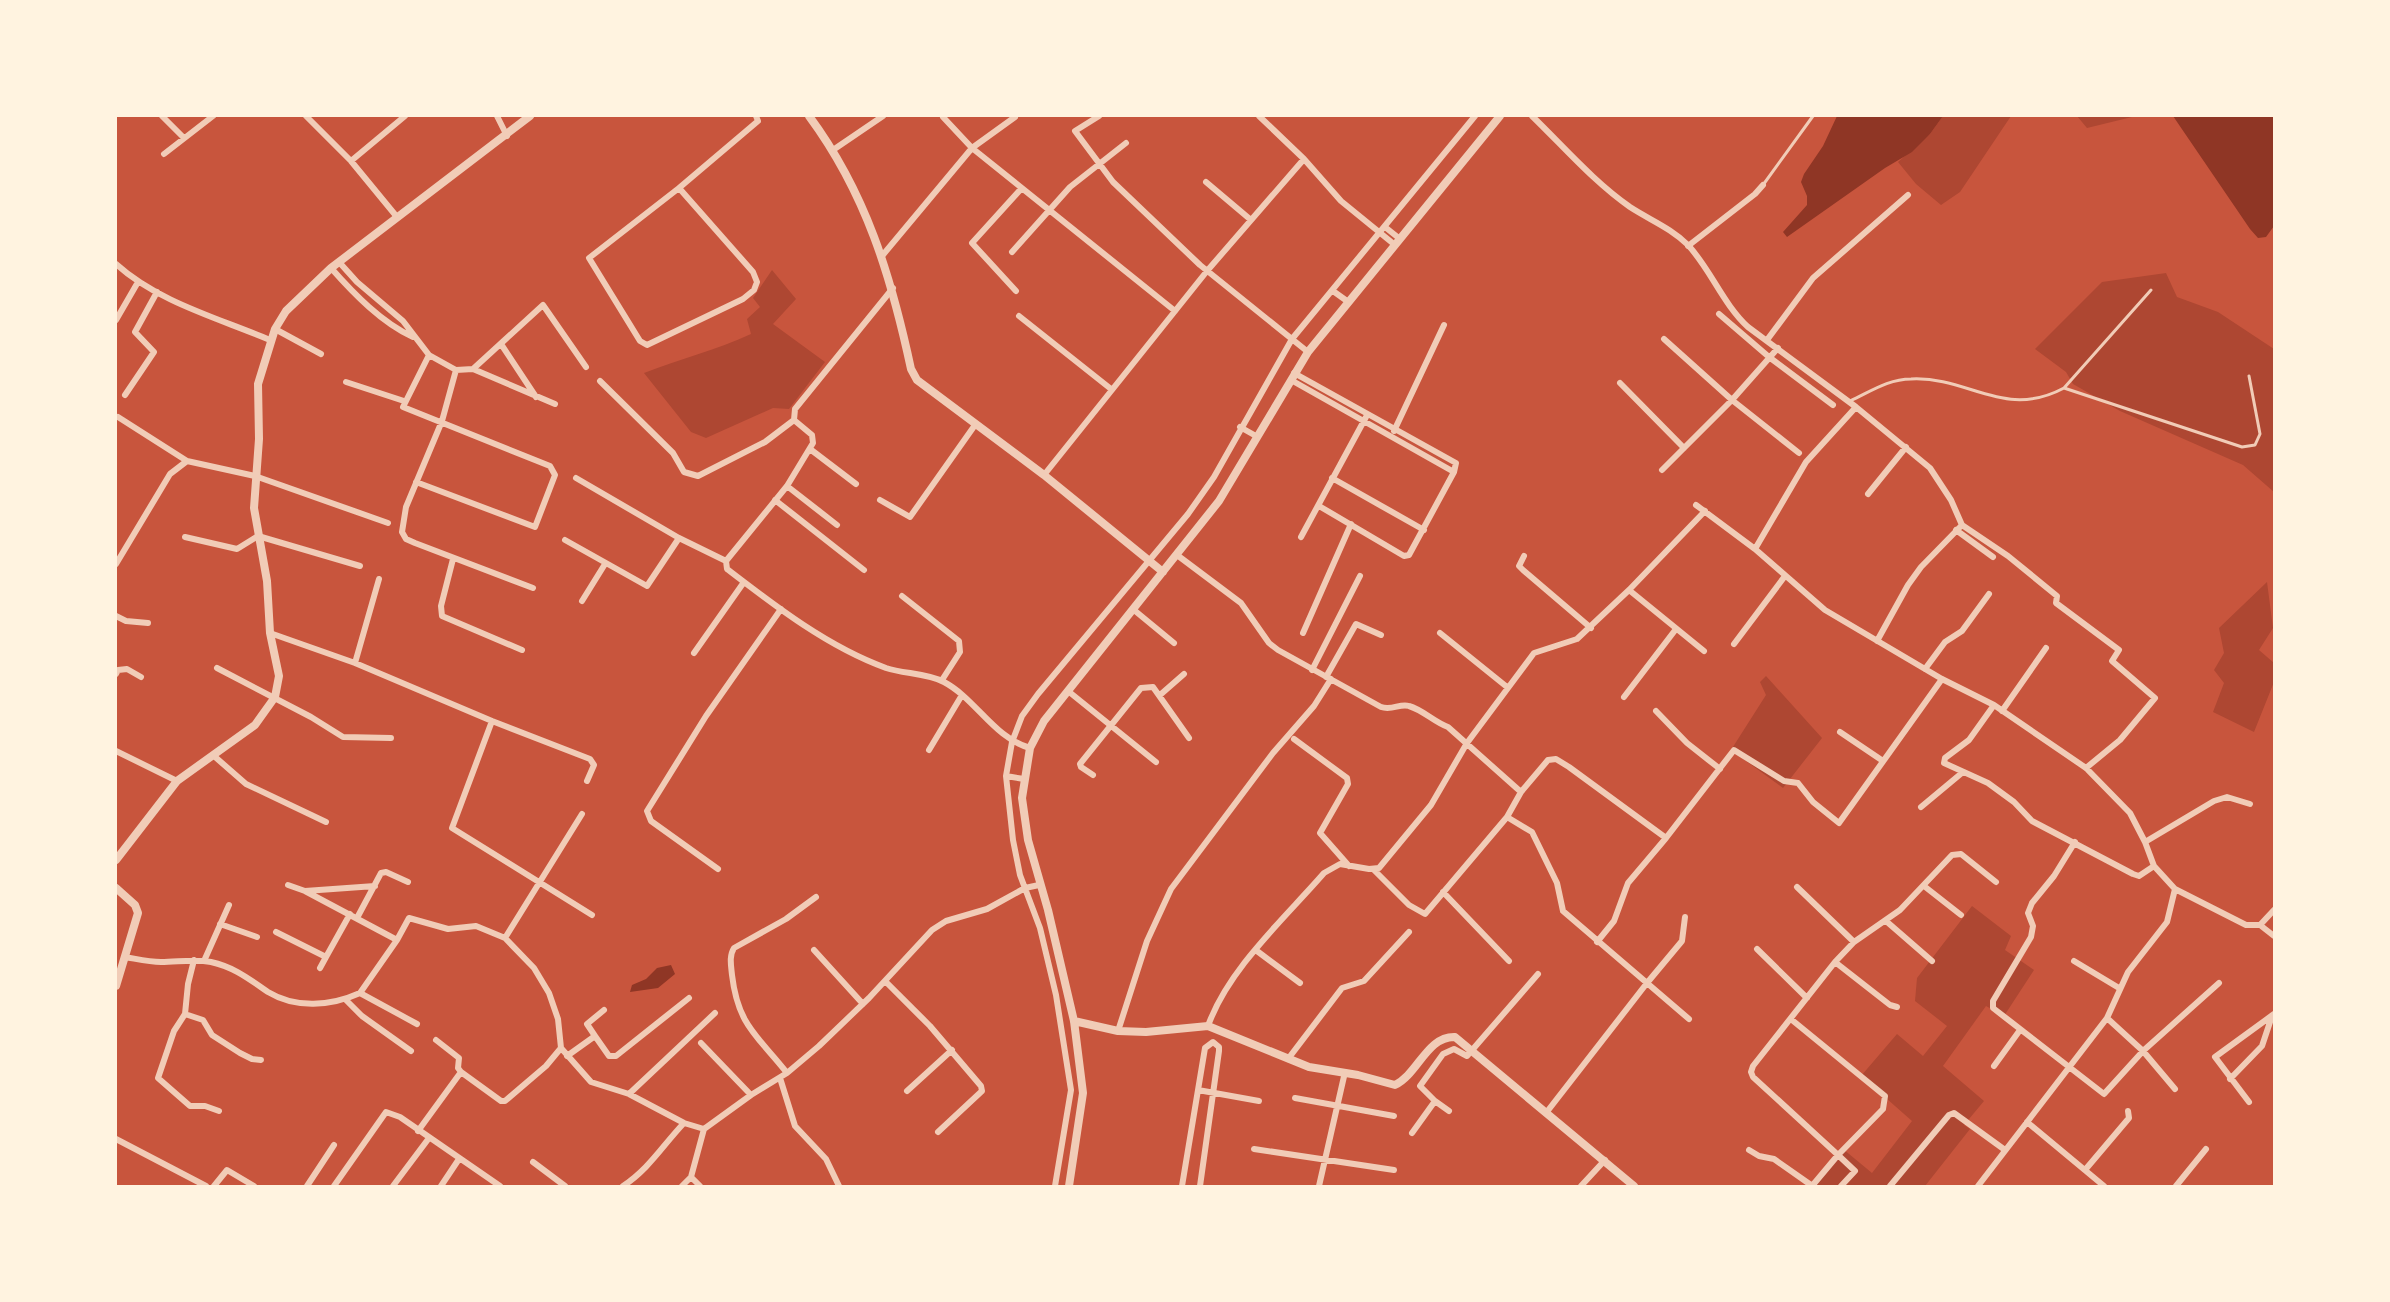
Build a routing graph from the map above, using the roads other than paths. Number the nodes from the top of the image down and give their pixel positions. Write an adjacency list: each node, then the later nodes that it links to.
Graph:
1 (162, 116): 19 (street)
2 (306, 116): 25 (street)
3 (405, 116): 25 (street)
4 (497, 116): 18 (street)
5 (530, 116): 18 (street)
6 (756, 116): 29 (street)
7 (809, 116): 22 (street)
8 (883, 116): 22 (street)
9 (1099, 116): 26 (street)
10 (1258, 116): 24 (street)
11 (1475, 116): 35 (street)
12 (1500, 116): 37 (street)
13 (1532, 116): 38 (street)
14 (1813, 116): 28 (lane)
15 (209, 117): 19 (street)
16 (944, 117): 21 (street)
17 (1015, 117): 21 (street)
18 (507, 136): 33 (street)
19 (183, 138): 23 (street)
20 (1126, 143): 26 (street)
21 (972, 148): 30 (street); 40 (street)
22 (833, 150): 40 (street)
23 (164, 154)
24 (1304, 159): 34 (street); 36 (street)
25 (351, 161): 33 (street)
26 (1099, 165): 32 (street); 45 (street)
27 (1206, 182): 34 (street)
28 (1763, 185): 38 (street)
29 (679, 188): 29 (street)
30 (1021, 189): 32 (street); 50 (street)
31 (1908, 195): 64 (street)
32 (1048, 211): 39 (street); 54 (street)
33 (397, 217): 41 (street)
34 (1251, 220): 45 (street)
35 (1385, 227): 36 (street); 37 (street)
36 (1380, 233): 37 (street); 51 (street)
37 (1398, 242): 53 (street)
38 (1688, 246): 64 (street)
39 (1012, 252)
40 (882, 256): 48 (street)
41 (339, 262): 43 (street); 44 (street)
42 (116, 264): 47 (street)
43 (331, 268): 46 (street); 59 (street)
44 (346, 270): 46 (street); 60 (street)
45 (1207, 272): 54 (street); 61 (street)
46 (339, 277): 60 (street)
47 (138, 282): 52 (street); 57 (street)
48 (893, 288): 93 (street); 95 (street)
49 (2151, 290): 81 (lane)
50 (1016, 291)
51 (1333, 291): 53 (street); 61 (street)
52 (157, 292): 63 (street); 83 (street)
53 (1347, 301): 67 (street)
54 (1175, 311): 82 (street)
55 (1719, 314): 71 (street)
56 (1019, 316): 82 (street)
57 (116, 320)
58 (1444, 325): 97 (street)
59 (275, 328): 63 (street); 68 (street)
60 (414, 337): 69 (street)
61 (1292, 339): 67 (street); 96 (street)
62 (1664, 339): 85 (street)
63 (270, 340): 108 (street)
64 (1767, 340): 66 (street)
65 (501, 344): 73 (street); 74 (street); 84 (street)
66 (1778, 348): 70 (street); 71 (street)
67 (1308, 351): 76 (street)
68 (321, 354)
69 (429, 355): 75 (street); 86 (street)
70 (1788, 356): 72 (street); 87 (street)
71 (1769, 357): 72 (street); 85 (street)
72 (1780, 365): 89 (street)
73 (586, 367)
74 (473, 369): 75 (street); 84 (street)
75 (456, 370): 94 (street)
76 (1292, 376): 92 (street); 98 (street)
77 (2249, 376): 81 (lane)
78 (600, 381): 93 (street)
79 (346, 382): 86 (street)
80 (1620, 383): 101 (street)
81 (2064, 388): 87 (lane)
82 (1111, 389): 107 (street)
83 (125, 395)
84 (537, 397): 88 (street)
85 (1732, 400): 101 (street); 103 (street)
86 (404, 401): 94 (street)
87 (1849, 402): 90 (street)
88 (555, 404)
89 (1833, 405)
90 (1856, 407): 100 (street); 131 (street)
91 (118, 417): 104 (street)
92 (1366, 417): 97 (street); 99 (street); 110 (street)
93 (794, 420): 102 (street)
94 (442, 421): 111 (street); 111 (street)
95 (975, 425): 107 (street); 116 (street)
96 (1240, 427): 98 (street); 140 (street)
97 (1395, 429): 99 (street); 106 (street)
98 (1256, 436): 132 (street)
99 (1392, 436): 106 (street)
100 (1906, 447): 114 (street); 123 (street)
101 (1684, 448): 105 (street)
102 (810, 449): 112 (street); 113 (street)
103 (1799, 453)
104 (187, 461): 108 (street); 137 (street)
105 (1662, 470)
106 (1454, 472): 124 (street)
107 (1044, 475): 140 (street)
108 (255, 477): 120 (street); 126 (street)
109 (576, 478): 129 (street)
110 (1332, 478): 118 (street); 124 (street)
111 (416, 482): 135 (street)
112 (856, 484)
113 (787, 486): 115 (street); 122 (street)
114 (1868, 494)
115 (775, 500): 136 (street); 141 (street)
116 (880, 500)
117 (1696, 505): 119 (street)
118 (1319, 506): 121 (street); 128 (street)
119 (1705, 511): 131 (street); 147 (street)
120 (388, 523)
121 (1351, 524): 124 (street); 158 (street)
122 (837, 525)
123 (1962, 525): 125 (street); 202 (street)
124 (1424, 530)
125 (1956, 530): 134 (street); 161 (street)
126 (258, 536): 127 (street); 139 (street); 157 (street)
127 (185, 537)
128 (1301, 537)
129 (679, 538): 136 (street); 138 (street)
130 (565, 540): 138 (street)
131 (1755, 549): 143 (street)
132 (1177, 555): 140 (street); 171 (street)
133 (1524, 556): 155 (street)
134 (1993, 557)
135 (453, 559): 146 (street); 165 (street)
136 (726, 561): 145 (street)
137 (116, 564)
138 (605, 564): 150 (street)
139 (360, 566)
140 (1156, 566): 152 (street); 193 (street)
141 (864, 570)
142 (1360, 576): 171 (street)
143 (1785, 576): 161 (street); 163 (street)
144 (379, 579): 168 (street)
145 (744, 582): 151 (street); 167 (street)
146 (533, 588)
147 (1629, 590): 155 (street); 156 (street)
148 (1989, 594): 170 (street)
149 (902, 596): 177 (street)
150 (582, 601)
151 (781, 609): 177 (street); 221 (street)
152 (1134, 610): 162 (street); 179 (street)
153 (116, 615): 154 (street)
154 (148, 623)
155 (1591, 628): 178 (street)
156 (1676, 629): 166 (street); 183 (street)
157 (270, 633): 168 (street); 182 (street)
158 (1303, 633)
159 (1440, 633): 178 (street)
160 (1381, 635): 175 (street)
161 (1877, 640): 170 (street)
162 (1174, 643)
163 (1734, 644)
164 (2046, 648): 186 (street)
165 (522, 650)
166 (1704, 651)
167 (694, 653)
168 (356, 663): 187 (street)
169 (217, 668): 182 (street)
170 (1925, 669): 176 (street)
171 (1312, 670): 175 (street)
172 (116, 674): 174 (street)
173 (1184, 674): 181 (street)
174 (141, 677)
175 (1328, 678): 194 (street); 290 (street)
176 (1942, 679): 184 (street); 199 (street)
177 (942, 680): 180 (street)
178 (1507, 687): 194 (street)
179 (1068, 691): 188 (street); 195 (street)
180 (962, 694): 193 (street); 196 (street)
181 (1160, 695): 188 (street); 191 (street)
182 (275, 697): 190 (street); 198 (street)
183 (1624, 697)
184 (1994, 705): 186 (street); 203 (street)
185 (1656, 711): 201 (street)
186 (2002, 711): 202 (street)
187 (492, 721): 208 (street); 225 (street)
188 (1109, 725): 200 (street); 204 (street)
189 (1840, 732): 199 (street)
190 (391, 738)
191 (1189, 738)
192 (1294, 738): 219 (street)
193 (1013, 743): 195 (street); 205 (street)
194 (1467, 743): 209 (street); 222 (street)
195 (1027, 747): 206 (street)
196 (929, 750)
197 (116, 751): 207 (street)
198 (214, 756): 207 (street); 214 (street)
199 (1883, 761): 201 (street)
200 (1156, 762)
201 (1720, 768): 215 (street)
202 (2086, 768): 217 (street)
203 (1964, 772): 211 (street); 216 (street)
204 (1093, 775)
205 (1006, 776): 206 (street); 229 (street)
206 (1024, 779): 229 (street)
207 (177, 781): 218 (street)
208 (587, 781)
209 (1521, 792): 213 (street); 215 (street)
210 (2250, 804): 217 (street)
211 (1921, 807)
212 (582, 814): 225 (street)
213 (1507, 817): 234 (street); 252 (street)
214 (326, 822)
215 (1666, 838): 252 (street)
216 (2075, 842): 220 (street); 289 (street)
217 (2145, 842): 220 (street)
218 (116, 860)
219 (1349, 866): 222 (street); 256 (street)
220 (2154, 866): 232 (street)
221 (718, 868)
222 (1373, 869): 234 (street)
223 (408, 882): 227 (street)
224 (1996, 882): 228 (street)
225 (540, 884): 239 (street); 250 (street)
226 (288, 885): 233 (street)
227 (375, 886): 233 (street); 242 (street)
228 (1924, 886): 240 (street); 243 (street)
229 (1031, 887): 267 (street); 286 (street); 359 (street)
230 (1797, 887): 253 (street)
231 (116, 888): 257 (street)
232 (2175, 889): 245 (street); 272 (street)
233 (304, 891): 238 (street)
234 (1443, 892): 261 (street)
235 (816, 897): 306 (street)
236 (229, 904): 244 (street)
237 (2274, 910): 245 (street)
238 (350, 914): 242 (street); 258 (street)
239 (592, 915)
240 (1961, 915)
241 (1685, 916): 269 (street)
242 (357, 918): 251 (street)
243 (1886, 921): 253 (street); 262 (street)
244 (220, 924): 249 (street); 260 (street)
245 (2260, 925): 248 (street)
246 (276, 932): 258 (street)
247 (1409, 932): 300 (street)
248 (2274, 936)
249 (257, 937)
250 (505, 938): 251 (street); 294 (street)
251 (397, 940): 273 (street)
252 (1597, 942): 269 (street)
253 (1854, 942): 264 (street)
254 (1757, 949): 275 (street)
255 (814, 950): 277 (street)
256 (1257, 951): 268 (street); 288 (street)
257 (125, 957): 259 (street); 271 (street)
258 (326, 957): 265 (street)
259 (194, 960): 260 (street); 281 (street)
260 (204, 961): 276 (street)
261 (1509, 961)
262 (1932, 961)
263 (2074, 961): 272 (street)
264 (1835, 962): 275 (street); 278 (street)
265 (320, 968)
266 (1538, 974): 296 (street)
267 (885, 981): 277 (street); 295 (street)
268 (1300, 983)
269 (1647, 983): 284 (street); 323 (street)
270 (2219, 983): 298 (street)
271 (116, 986)
272 (2119, 988): 283 (street)
273 (360, 993): 276 (street); 287 (street)
274 (689, 998): 291 (street)
275 (1808, 998): 285 (street)
276 (345, 999): 297 (street)
277 (863, 1004): 306 (street)
278 (1897, 1008)
279 (604, 1010): 291 (street)
280 (715, 1013): 313 (street)
281 (185, 1014): 301 (street); 320 (street)
282 (2273, 1014): 308 (street); 308 (street)
283 (2107, 1018): 298 (street); 303 (street)
284 (1689, 1019)
285 (1792, 1020): 338 (street); 338 (street)
286 (1074, 1021): 290 (street); 360 (street)
287 (417, 1024)
288 (1208, 1026): 290 (street); 300 (street)
289 (2020, 1030): 302 (street); 303 (street)
290 (1118, 1031)
291 (595, 1036): 299 (street)
292 (436, 1040): 304 (street)
293 (700, 1043): 314 (street)
294 (561, 1048): 299 (street); 304 (street)
295 (952, 1050): 311 (street); 329 (street)
296 (1473, 1050): 305 (street); 317 (street); 323 (street)
297 (411, 1051)
298 (2142, 1051): 303 (street); 309 (street)
299 (567, 1056): 313 (street)
300 (1288, 1059): 305 (street)
301 (261, 1060)
302 (1994, 1066)
303 (2071, 1066): 325 (street)
304 (461, 1072): 328 (street)
305 (1345, 1072): 319 (street)
306 (787, 1073): 307 (street)
307 (780, 1078): 314 (street); 358 (street)
308 (2230, 1079): 318 (street)
309 (2175, 1089)
310 (1198, 1090): 312 (street); 312 (street); 361 (street)
311 (907, 1091)
312 (1214, 1092): 316 (street); 362 (street)
313 (629, 1095): 326 (street)
314 (751, 1095): 327 (street)
315 (1295, 1098): 319 (street)
316 (1259, 1101)
317 (1435, 1101): 321 (street); 330 (street)
318 (2249, 1102)
319 (1335, 1105): 324 (street); 340 (street)
320 (219, 1111)
321 (1449, 1111)
322 (2128, 1111): 344 (street)
323 (1546, 1113): 341 (street)
324 (1394, 1116)
325 (2027, 1122): 337 (street); 344 (street)
326 (684, 1123): 327 (street); 355 (street)
327 (704, 1129): 345 (street)
328 (418, 1131): 331 (street); 350 (street)
329 (938, 1132)
330 (1412, 1133)
331 (429, 1138): 339 (street); 351 (street)
332 (116, 1139): 346 (street)
333 (334, 1145): 349 (street)
334 (1254, 1149): 340 (street)
335 (2206, 1149): 371 (street)
336 (1749, 1150): 366 (street)
337 (2005, 1150): 368 (street); 369 (street)
338 (1838, 1155): 366 (street); 367 (street)
339 (459, 1159): 352 (street); 353 (street)
340 (1324, 1160): 343 (street); 363 (street)
341 (1605, 1160): 364 (street); 365 (street)
342 (533, 1162): 354 (street)
343 (1394, 1170)
344 (2085, 1170): 370 (street)
345 (691, 1177): 356 (street); 357 (street)
346 (206, 1186)
347 (214, 1186): 348 (street)
348 (254, 1186)
349 (307, 1186)
350 (334, 1186)
351 (393, 1186)
352 (441, 1186)
353 (498, 1186)
354 (565, 1186)
355 (623, 1186)
356 (682, 1186)
357 (700, 1186)
358 (839, 1186)
359 (1055, 1186)
360 (1069, 1186)
361 (1182, 1186)
362 (1200, 1186)
363 (1319, 1186)
364 (1581, 1186)
365 (1634, 1186)
366 (1811, 1186)
367 (1840, 1186)
368 (1890, 1186)
369 (1978, 1186)
370 (2104, 1186)
371 (2176, 1186)

